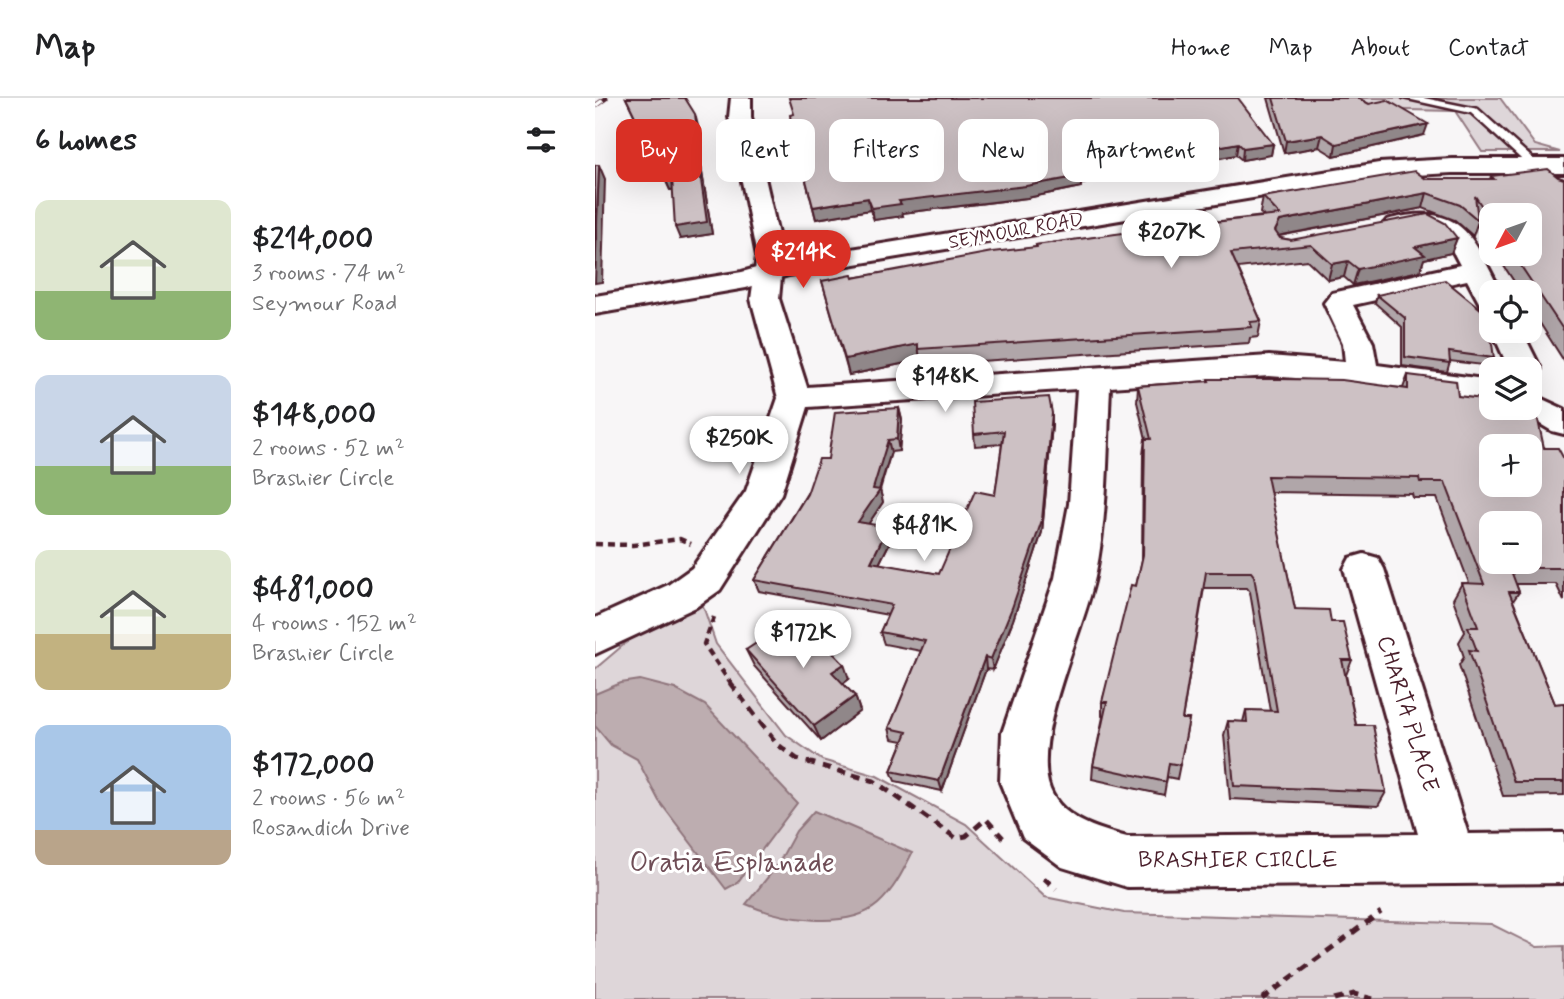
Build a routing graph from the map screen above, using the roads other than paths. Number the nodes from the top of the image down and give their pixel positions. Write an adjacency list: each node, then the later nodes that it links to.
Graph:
1 (741, 98): 11 (street)
2 (1408, 98): 4 (lane)
3 (1466, 98): 4 (lane)
4 (1474, 111): 5 (lane)
5 (1535, 166): 6 (street, SEYMOUR ROAD); 11 (street, SEYMOUR ROAD)
6 (1564, 166)
7 (1433, 197): 8 (street)
8 (1439, 222): 9 (street); 10 (street)
9 (1369, 230)
10 (1476, 270): 12 (street); 14 (street)
11 (768, 274): 13 (street, SEYMOUR ROAD); 17 (street)
12 (1481, 280)
13 (595, 305)
14 (1362, 373): 15 (street); 16 (street)
15 (1094, 379): 17 (street); 23 (street, BRASHIER CIRCLE)
16 (1479, 388)
17 (794, 398): 21 (street)
18 (1542, 410): 19 (street)
19 (1564, 423)
20 (1364, 569): 23 (street, CHARTA PLACE)
21 (595, 637)
22 (1564, 858): 23 (street, BRASHIER CIRCLE)
23 (1451, 860)

